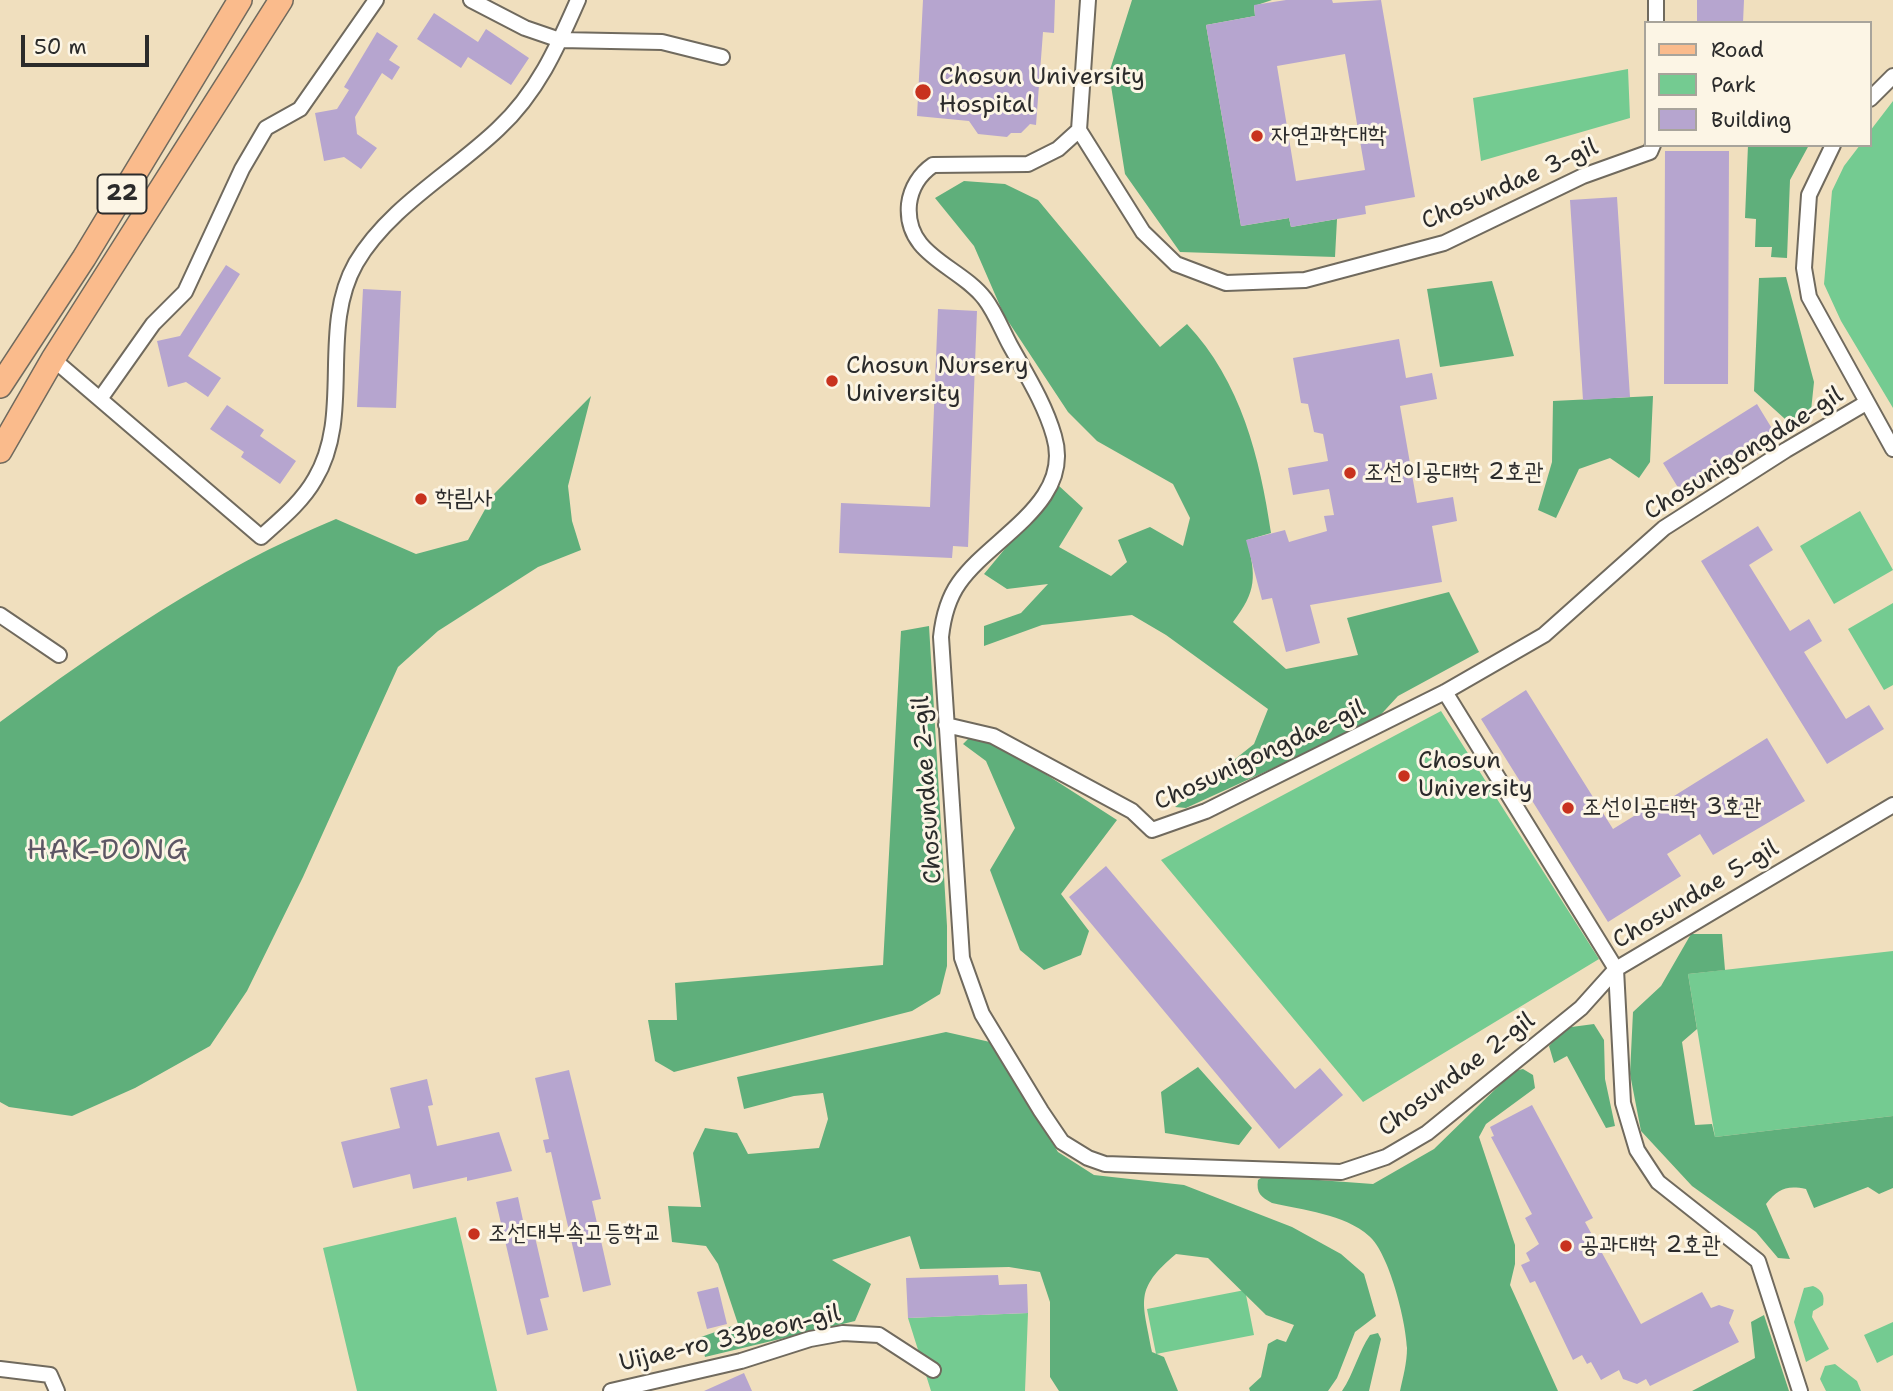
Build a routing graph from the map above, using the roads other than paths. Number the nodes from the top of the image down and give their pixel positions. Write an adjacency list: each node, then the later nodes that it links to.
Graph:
1 (240, 0): 16 (main road, 22)
2 (281, 0): 17 (main road, 22)
3 (376, 0): 19 (street)
4 (471, 0): 9 (street)
5 (578, 0): 9 (street)
6 (1088, 0): 13 (street)
7 (1657, 0): 8 (street)
8 (1656, 21)
9 (560, 40): 10 (street); 19 (street)
10 (722, 57)
11 (1893, 76): 12 (street)
12 (1872, 97)
13 (1080, 130): 14 (street, Chosundae 3-gil); 26 (street, Chosundae 2-gil)
14 (1652, 147)
15 (1831, 147): 20 (street)
16 (54, 304): 17 (main road); 18 (main road, 22)
17 (56, 355): 19 (street); 22 (main road, 22)
18 (0, 386)
19 (100, 399)
20 (1867, 403): 21 (street); 25 (street, Chosunigongdae-gil)
21 (1893, 449)
22 (0, 451)
23 (0, 615): 24 (street)
24 (59, 655)
25 (1445, 692): 26 (street, Chosunigongdae-gil); 28 (street)
26 (946, 725): 28 (street, Chosundae 2-gil)
27 (1893, 805): 28 (street, Chosundae 5-gil)
28 (1616, 969): 33 (street, Chosundae 5-gil)
29 (0, 1369): 31 (street)
30 (933, 1370): 32 (street, Uijae-ro 33beon-gil)
31 (57, 1391)
32 (611, 1391)
33 (1800, 1391)

